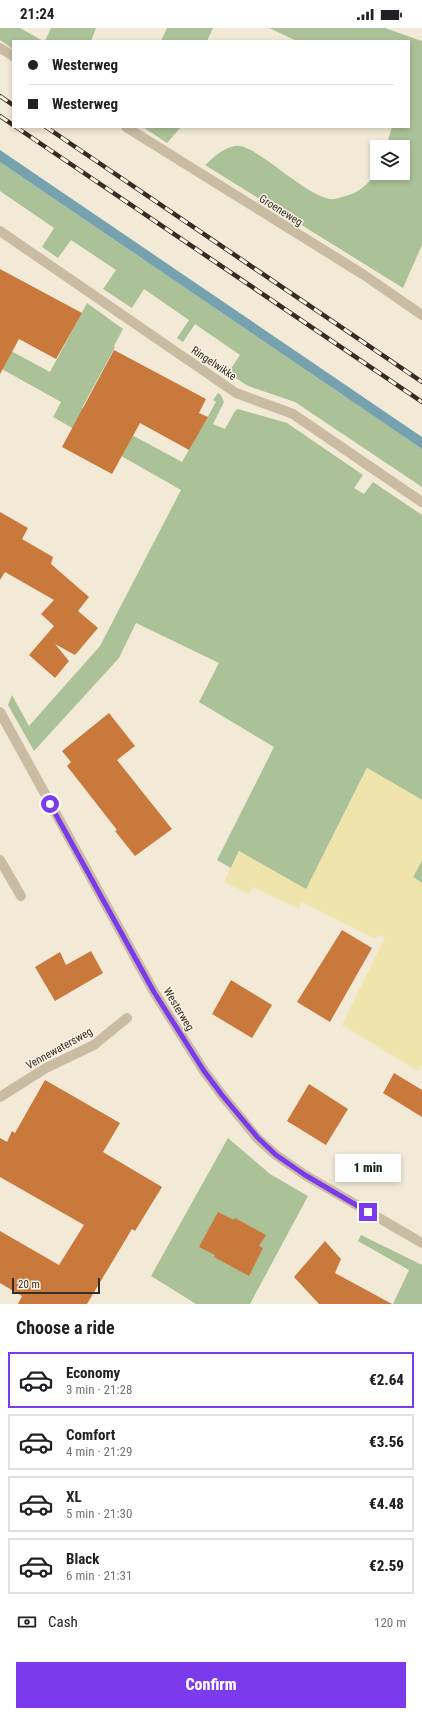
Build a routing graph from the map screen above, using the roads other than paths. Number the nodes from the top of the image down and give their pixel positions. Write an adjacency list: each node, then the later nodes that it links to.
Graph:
1 (0, 48): 2 (street)
2 (12, 55)
3 (128, 128): 5 (street, Groeneweg)
4 (0, 231): 6 (street, Ringelwikke)
5 (422, 315)
6 (422, 502)
7 (0, 712): 8 (street, Westerweg)
8 (3, 725): 13 (street, Westerweg)
9 (0, 860): 10 (street)
10 (21, 896)
11 (127, 1018): 12 (street, Vennewatersweg)
12 (0, 1097)
13 (422, 1243)

